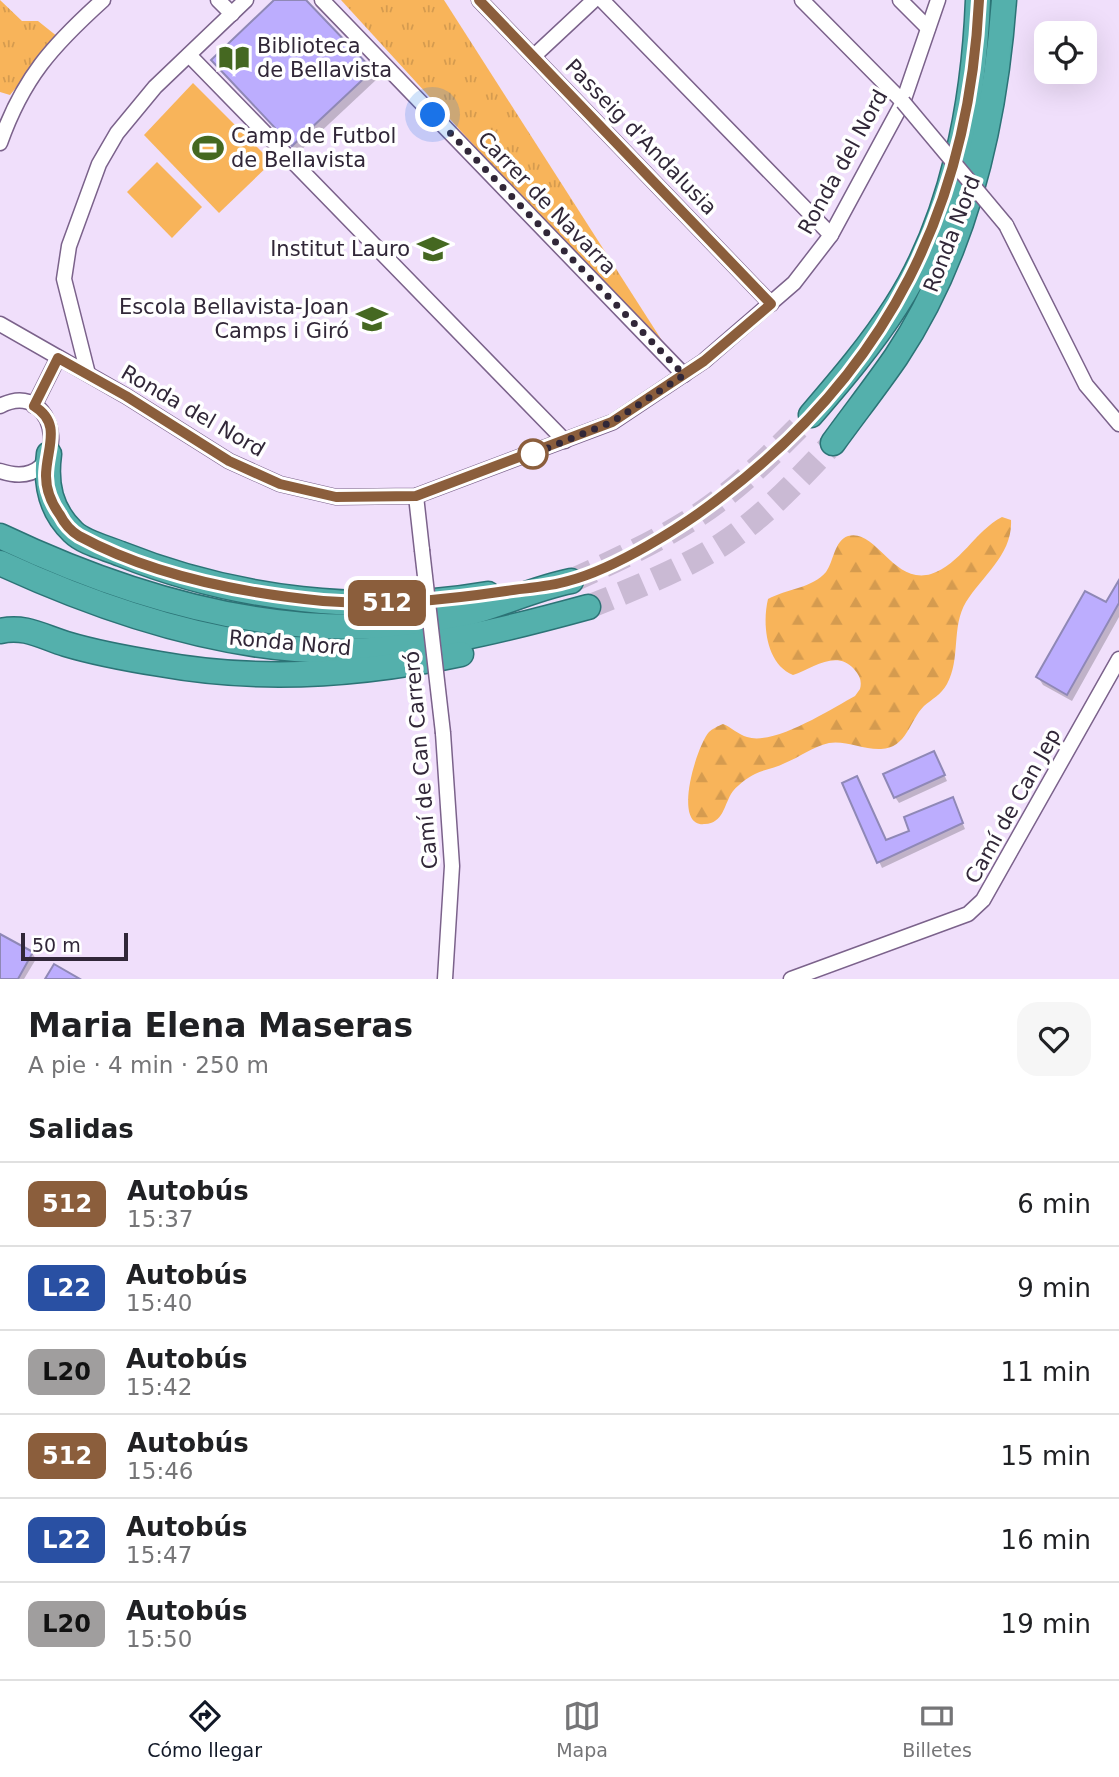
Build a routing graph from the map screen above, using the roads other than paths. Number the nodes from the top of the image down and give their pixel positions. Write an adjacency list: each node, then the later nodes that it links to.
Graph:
1 (103, 0): 18 (street)
2 (218, 0): 13 (street)
3 (246, 0): 13 (street)
4 (322, 0): 24 (street, Carrer de Navarra)
5 (479, 0): 16 (street, Passeig d'Andalusia)
6 (594, 0): 16 (street)
7 (602, 0): 19 (street)
8 (802, 0): 17 (street)
9 (900, 0): 14 (street)
10 (938, 0): 14 (street, Ronda del Nord)
11 (978, 0): 27 (highway, Ronda Nord)
12 (1004, 0): 30 (highway, Ronda Nord)
13 (232, 14): 15 (street)
14 (928, 29): 17 (street, Ronda del Nord)
15 (189, 55): 23 (street); 29 (street)
16 (534, 56): 20 (street, Passeig d'Andalusia)
17 (903, 102): 19 (street, Ronda del Nord); 28 (street, bridge)
18 (0, 143)
19 (831, 235): 20 (street, Ronda del Nord)
20 (771, 304): 24 (street, Ronda del Nord)
21 (0, 324): 22 (street, Ronda del Nord)
22 (58, 358): 23 (street, Ronda del Nord); 26 (street)
23 (88, 374): 33 (street, Ronda del Nord)
24 (684, 375): 29 (street, Ronda del Nord)
25 (0, 406): 26 (street)
26 (34, 406): 31 (street)
27 (811, 415)
28 (1119, 424)
29 (565, 441): 33 (street, Ronda del Nord)
30 (833, 443)
31 (49, 454): 32 (street); 34 (highway, Ronda Nord)
32 (2, 476)
33 (416, 496): 38 (street, Camí de Can Carreró, bridge)
34 (0, 536)
35 (0, 563): 36 (highway, Ronda Nord)
36 (0, 631)
37 (1119, 659): 39 (street, Camí de Can Jep)
38 (445, 979)
39 (791, 979)

